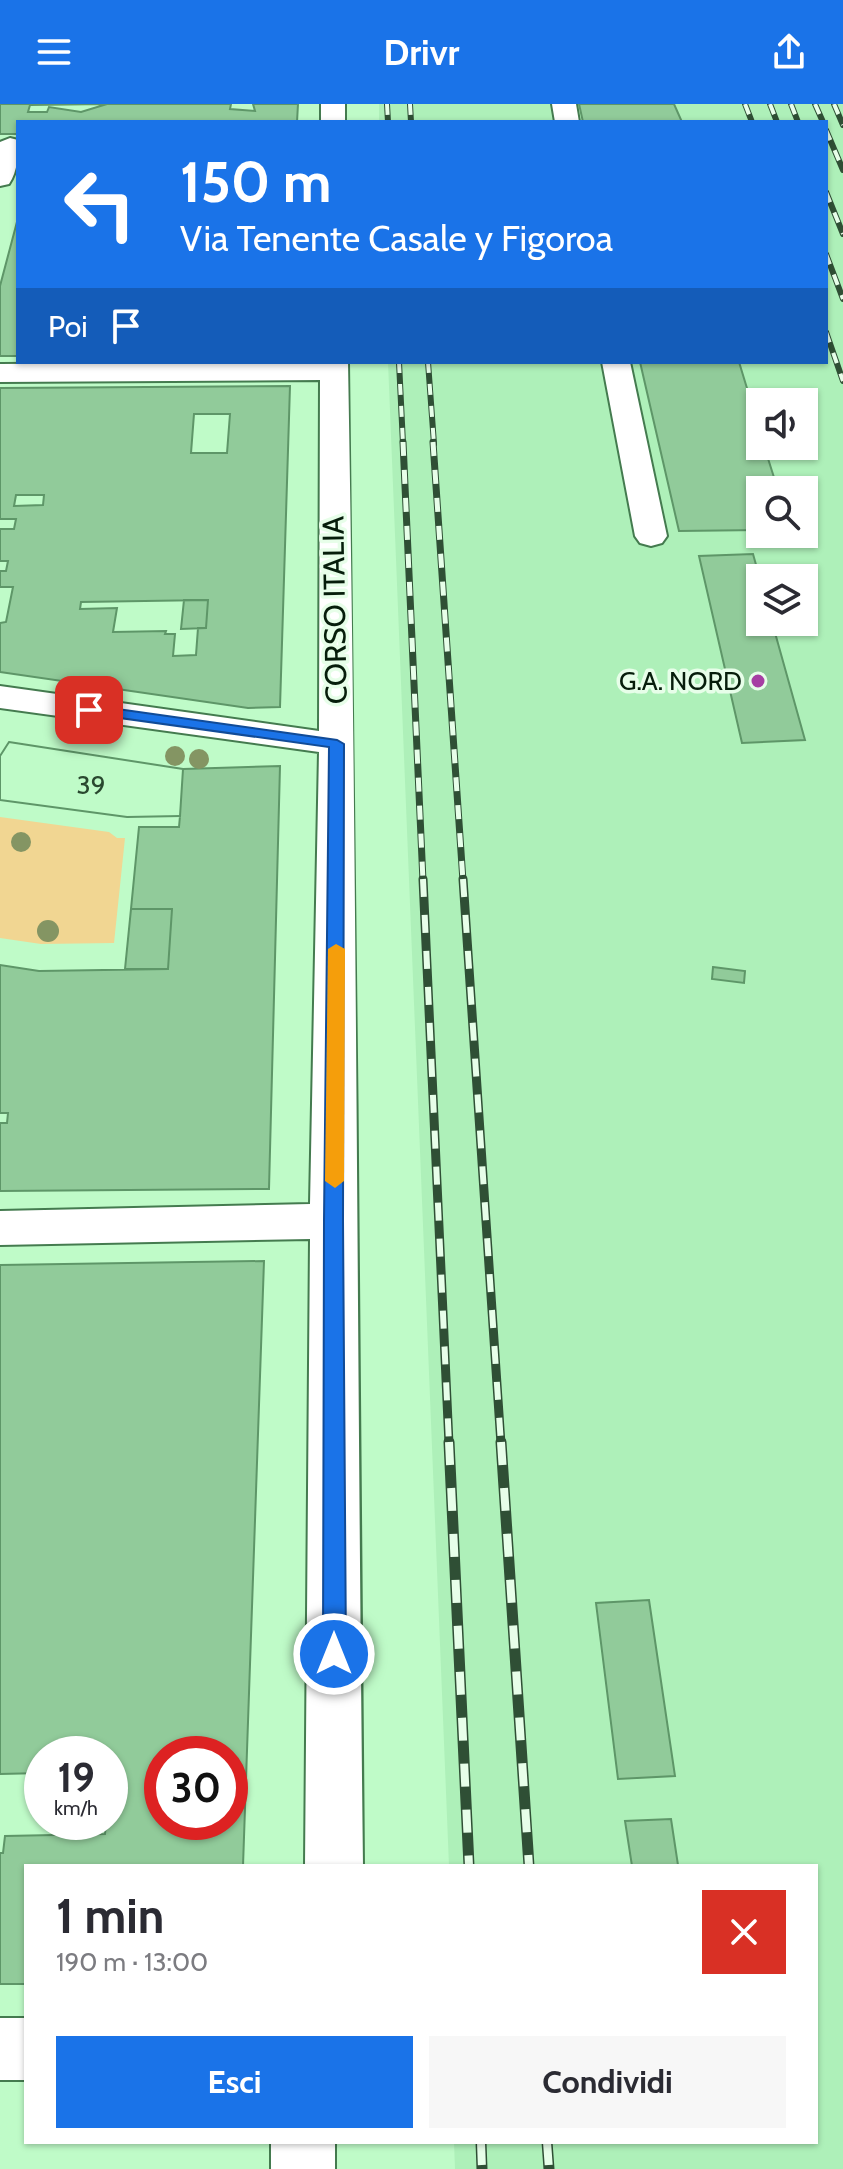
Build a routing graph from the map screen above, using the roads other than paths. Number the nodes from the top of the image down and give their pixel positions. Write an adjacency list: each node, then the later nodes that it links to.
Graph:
1 (9, 145): 2 (street)
2 (0, 179)
3 (616, 364): 6 (street)
4 (334, 366): 5 (street); 8 (street, CORSO ITALIA)
5 (0, 373)
6 (651, 536)
7 (0, 697): 8 (street)
8 (337, 744): 9 (street, CORSO ITALIA)
9 (333, 1221): 10 (street); 11 (street, CORSO ITALIA)
10 (0, 1228)
11 (334, 1864)
12 (0, 2049): 13 (street)
13 (24, 2049)
14 (303, 2144): 15 (street)
15 (303, 2169)

